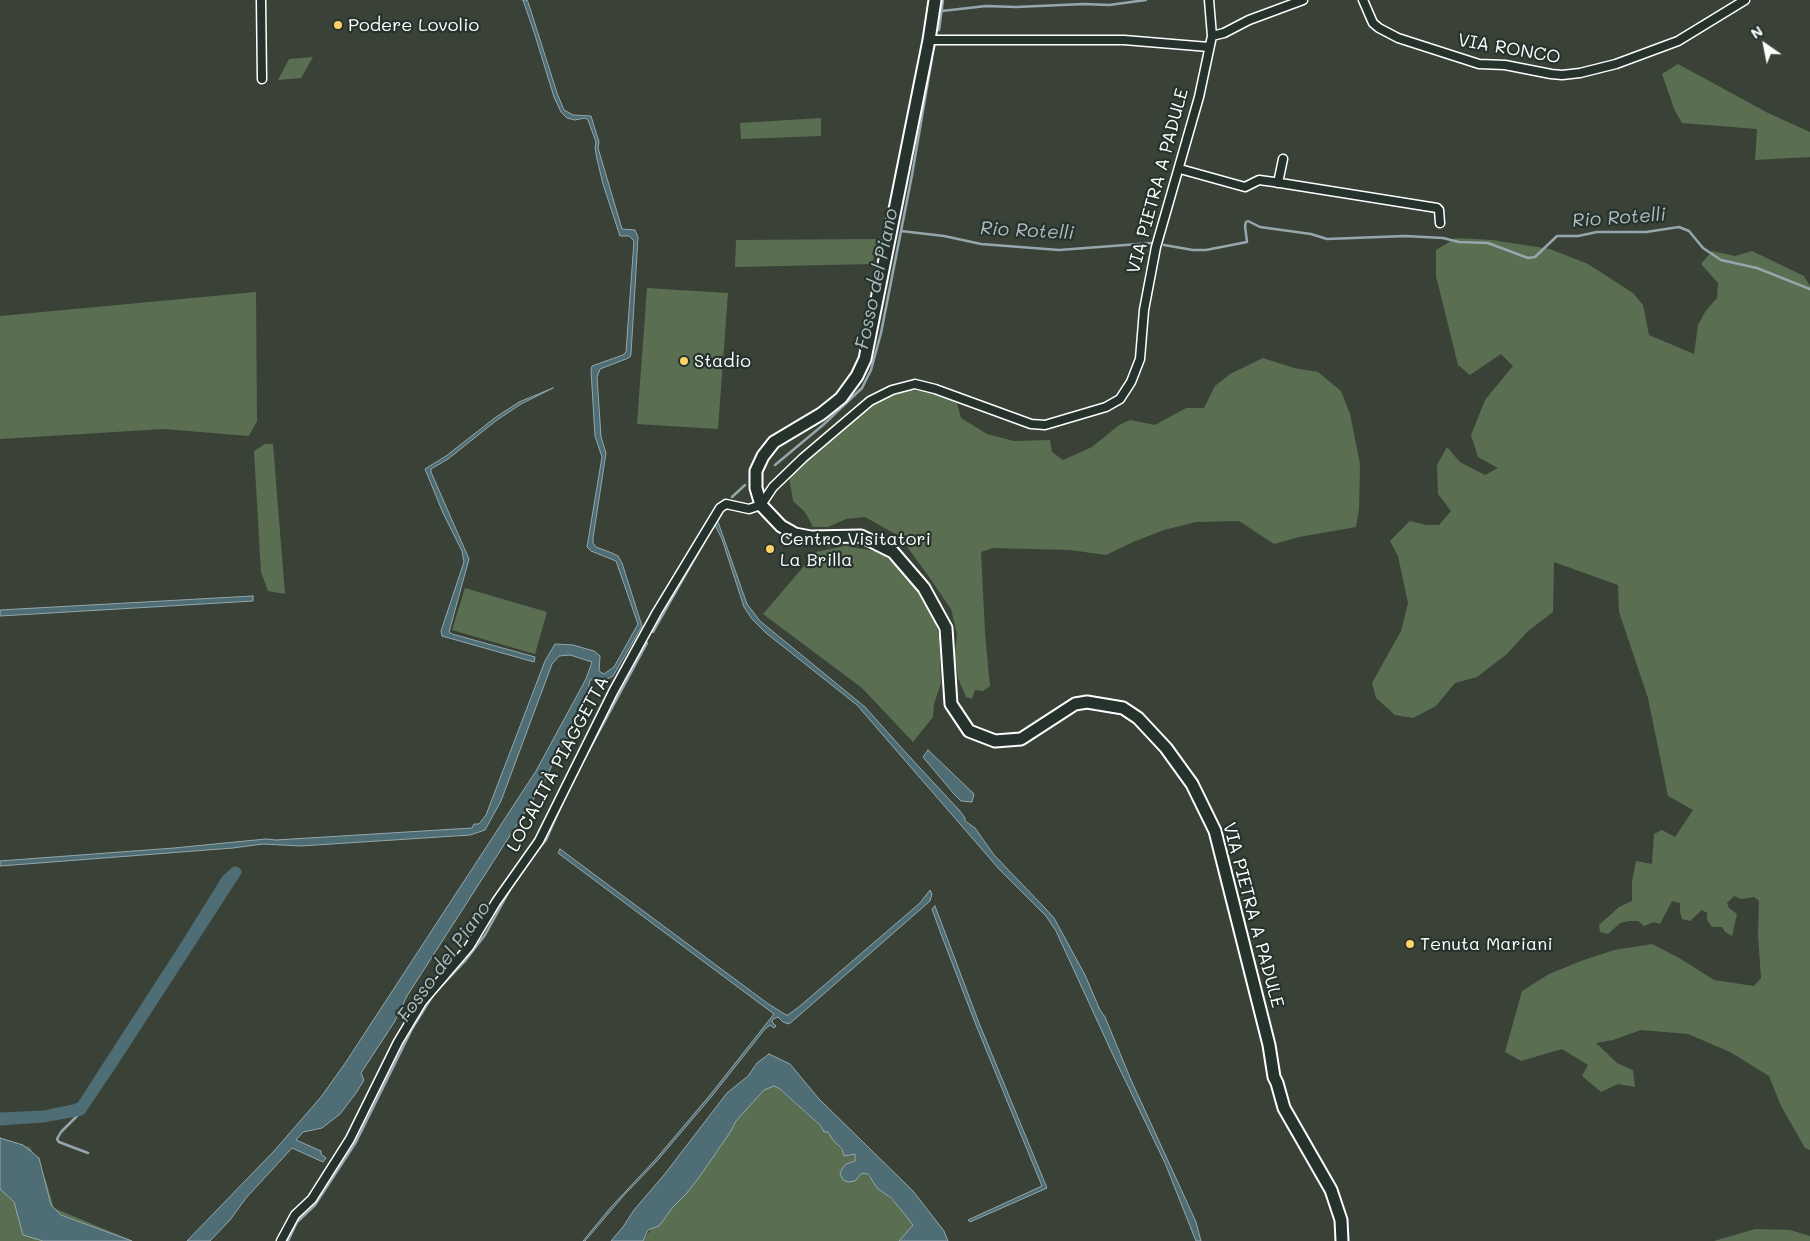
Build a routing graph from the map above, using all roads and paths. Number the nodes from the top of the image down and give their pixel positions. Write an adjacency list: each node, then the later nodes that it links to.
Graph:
1 (261, 0): 10 (street)
2 (934, 0): 8 (street)
3 (1209, 0): 7 (street, VIA PIETRA A PADULE)
4 (1304, 0): 7 (street)
5 (1363, 0): 6 (street, VIA RONCO)
6 (1745, 0)
7 (1212, 36): 9 (street, VIA PIETRA A PADULE)
8 (929, 40): 9 (street); 15 (street)
9 (1209, 47): 12 (street, VIA PIETRA A PADULE)
10 (262, 79)
11 (1283, 159): 13 (street)
12 (1180, 170): 13 (street); 15 (street, VIA PIETRA A PADULE)
13 (1278, 182): 14 (street)
14 (1440, 223)
15 (761, 506): 16 (street, LOCALITÀ PIAGGETTA); 17 (street, VIA PIETRA A PADULE)
16 (281, 1241)
17 (1342, 1241)

